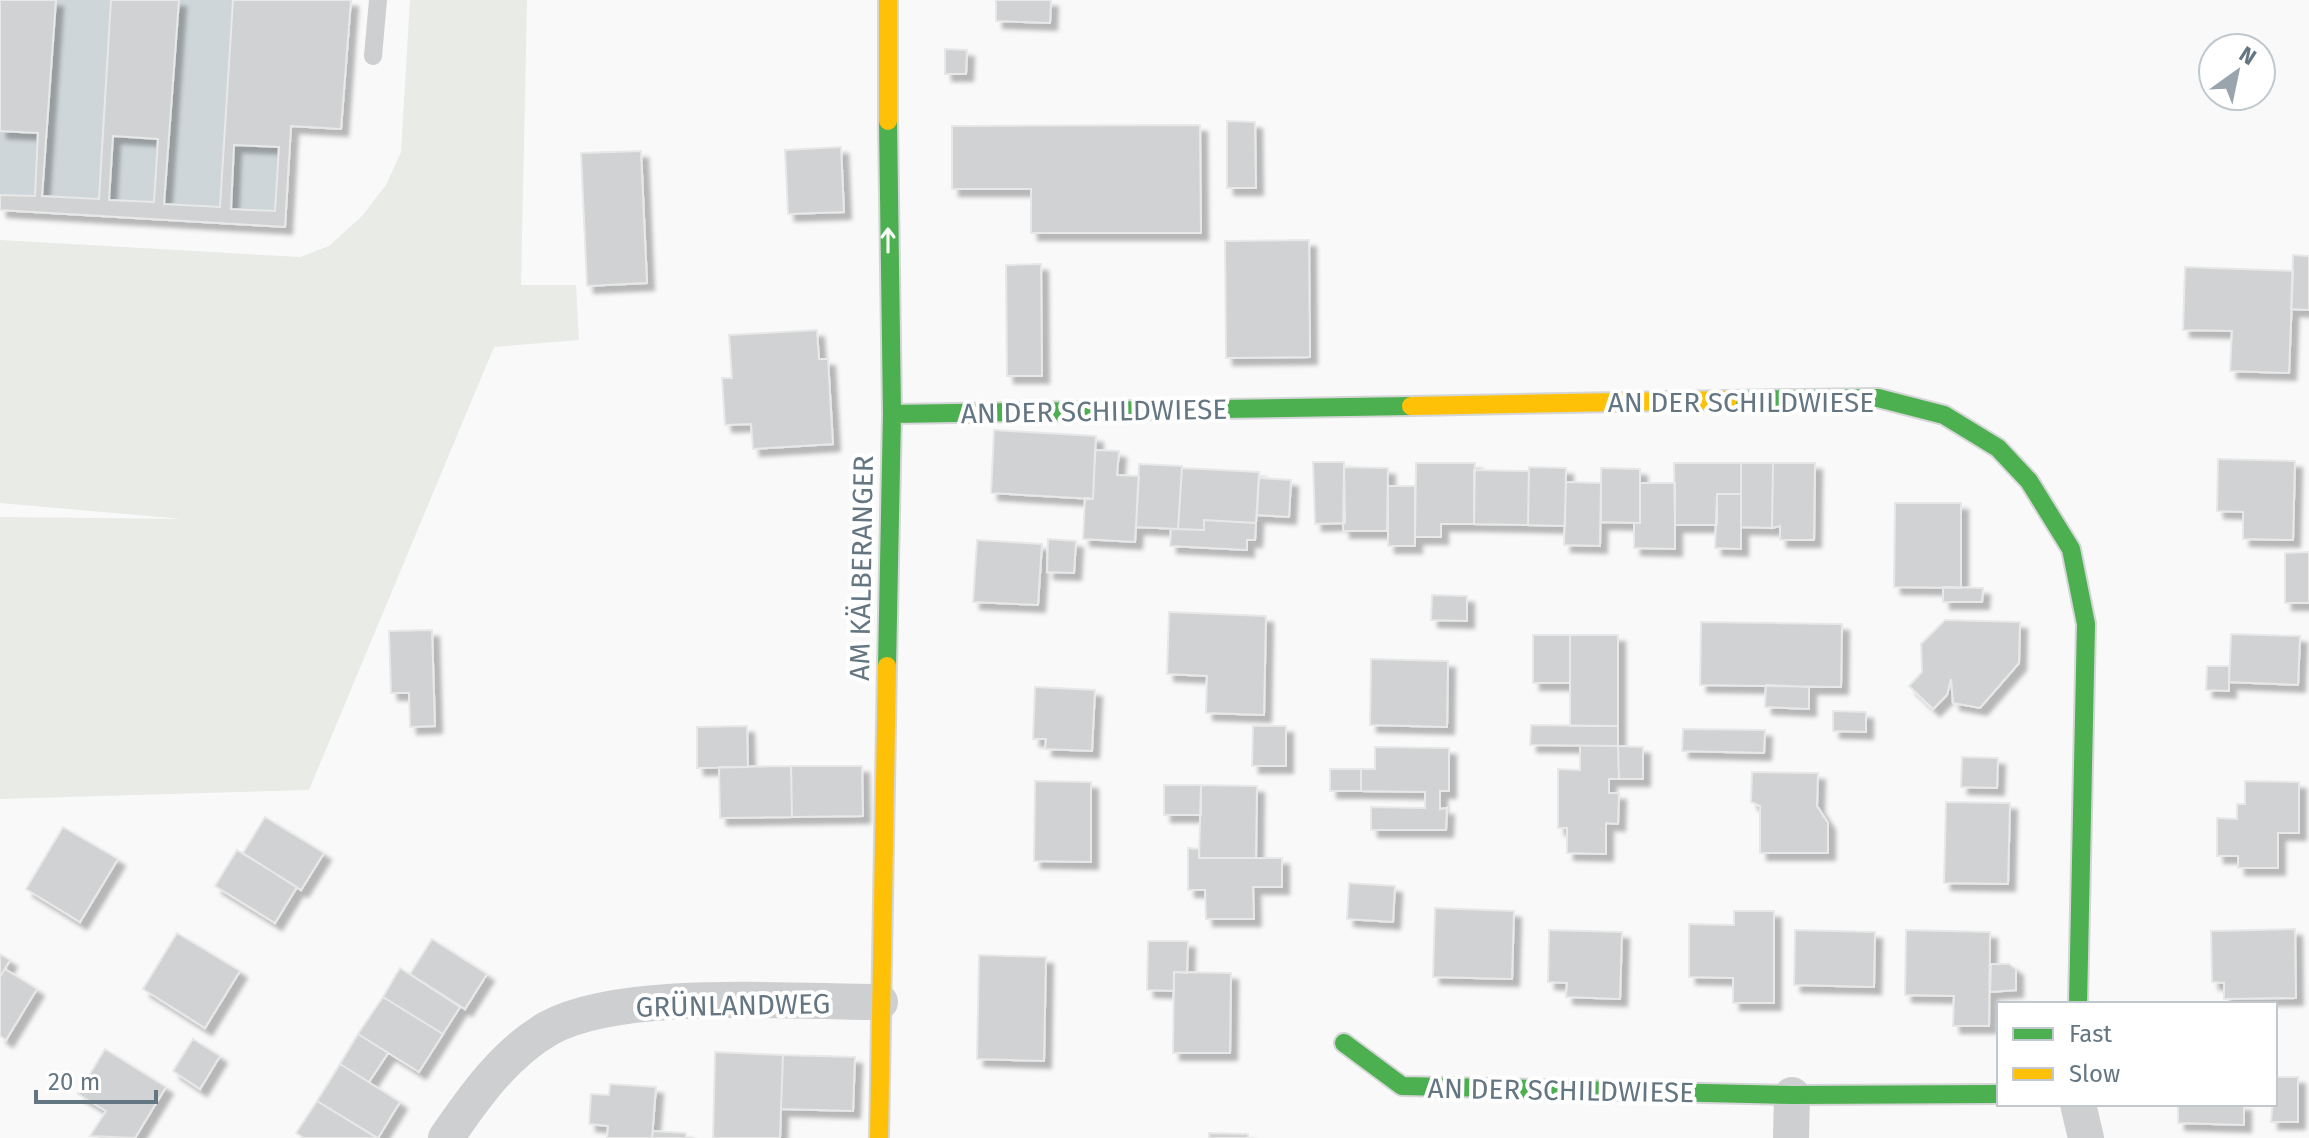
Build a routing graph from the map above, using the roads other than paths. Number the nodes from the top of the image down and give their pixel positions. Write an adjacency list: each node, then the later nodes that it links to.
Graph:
1 (378, 0): 3 (lane)
2 (888, 0): 4 (street, AM KÄLBERANGER, one-way to 2)
3 (373, 56)
4 (892, 414): 5 (street, AM KÄLBERANGER); 6 (street, AN DER SCHILDWIESE)
5 (880, 1002): 11 (street, GRÜNLANDWEG); 12 (street, AM KÄLBERANGER)
6 (2078, 1002)
7 (1344, 1043): 9 (street, AN DER SCHILDWIESE)
8 (1997, 1094): 9 (street, AN DER SCHILDWIESE)
9 (1792, 1095): 13 (street)
10 (2078, 1106): 14 (street)
11 (446, 1138)
12 (879, 1138)
13 (1791, 1138)
14 (2086, 1138)

